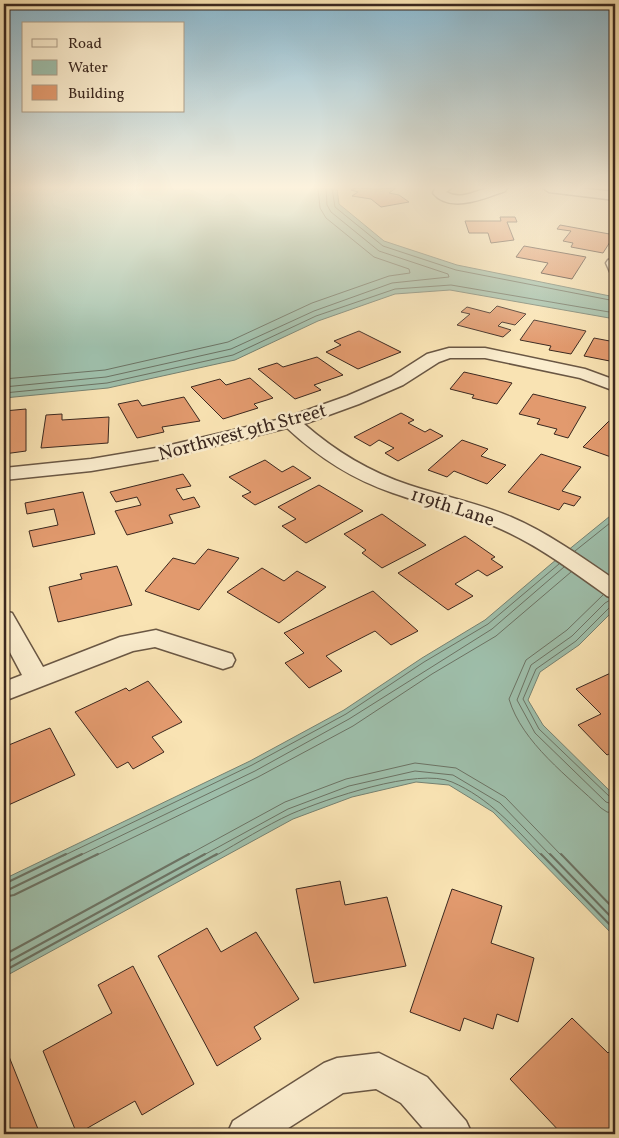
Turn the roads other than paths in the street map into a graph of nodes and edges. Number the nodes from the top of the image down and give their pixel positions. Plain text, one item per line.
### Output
1 (615, 262) edge
2 (615, 269) edge
3 (615, 386) edge
4 (291, 422) junction
5 (4, 474) edge
6 (615, 591) edge
7 (4, 619) edge
8 (222, 660) dead end
9 (37, 679) junction
10 (4, 692) edge
11 (246, 1134) edge
12 (452, 1134) edge

1 - 2 street
3 - 4 street, Northwest 9th Street
4 - 5 street, Northwest 9th Street
4 - 6 street, 119th Lane
7 - 9 street
8 - 9 street
9 - 10 street
11 - 12 street

